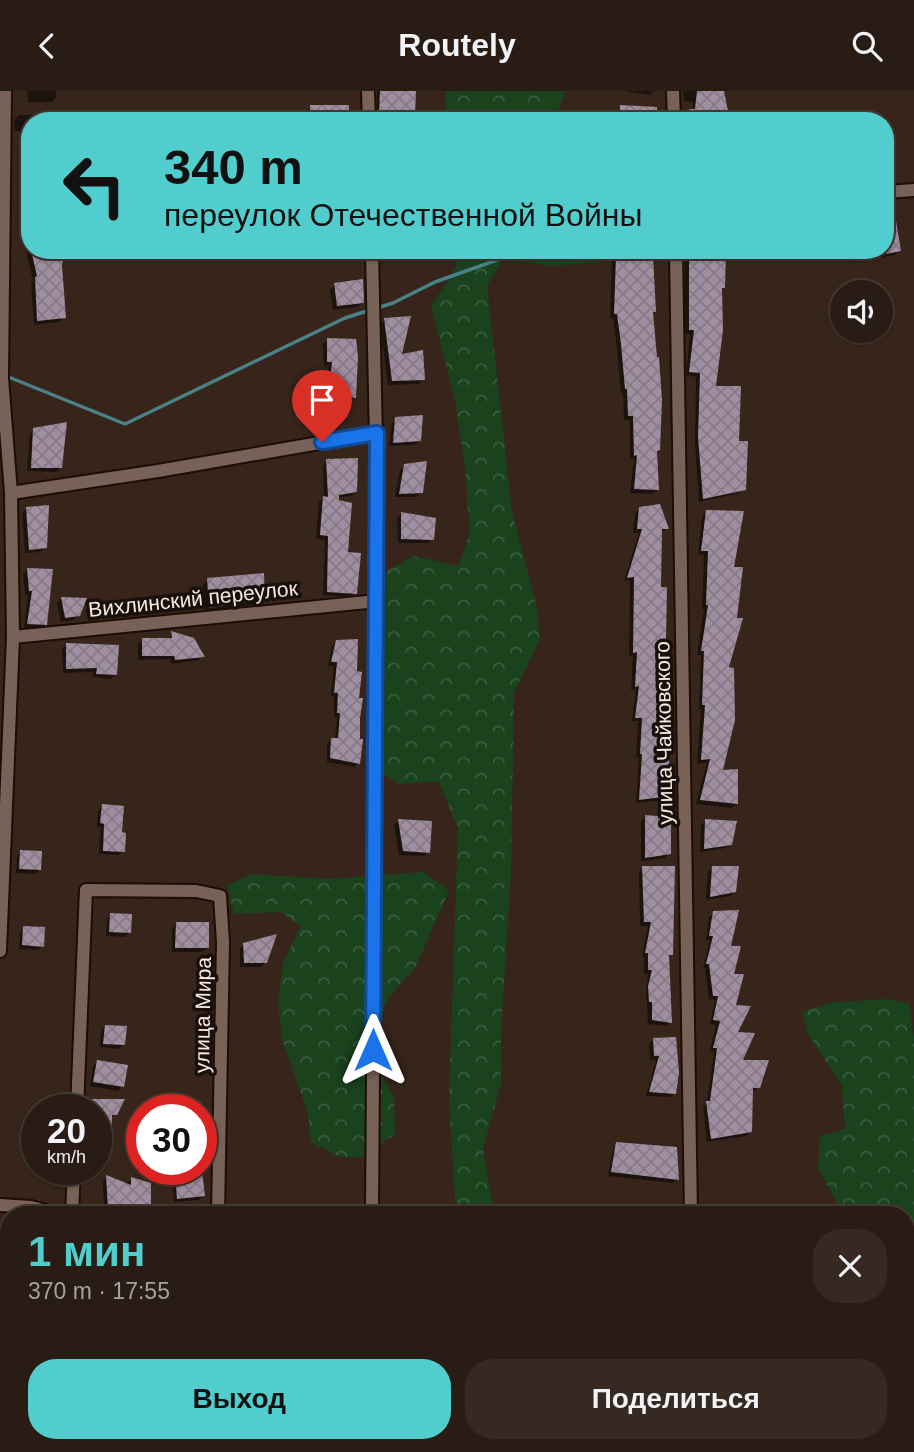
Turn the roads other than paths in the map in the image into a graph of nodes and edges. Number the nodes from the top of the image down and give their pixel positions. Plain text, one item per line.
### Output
1 (5, 91) edge
2 (368, 91) edge
3 (673, 91) edge
4 (369, 112) edge
5 (674, 112) edge
6 (914, 190) edge
7 (894, 191) edge
8 (372, 259) edge
9 (677, 259) edge
10 (1, 378) edge
11 (377, 433) junction
12 (5, 469) edge
13 (11, 493) junction
14 (377, 601) junction
15 (13, 637) junction
16 (0, 951) edge
17 (78, 1094) edge
18 (73, 1185) edge
19 (72, 1206) edge
20 (218, 1206) edge
21 (372, 1206) edge
22 (691, 1206) edge

1 - 10 street
2 - 4 street
3 - 5 street
6 - 7 street
8 - 11 street
9 - 22 street, улица Чайковского
10 - 12 street
11 - 13 street
11 - 14 street
12 - 13 street
13 - 15 street
14 - 15 street, Вихлинский переулок
14 - 21 street
15 - 16 street
17 - 20 street, улица Мира
18 - 19 street

